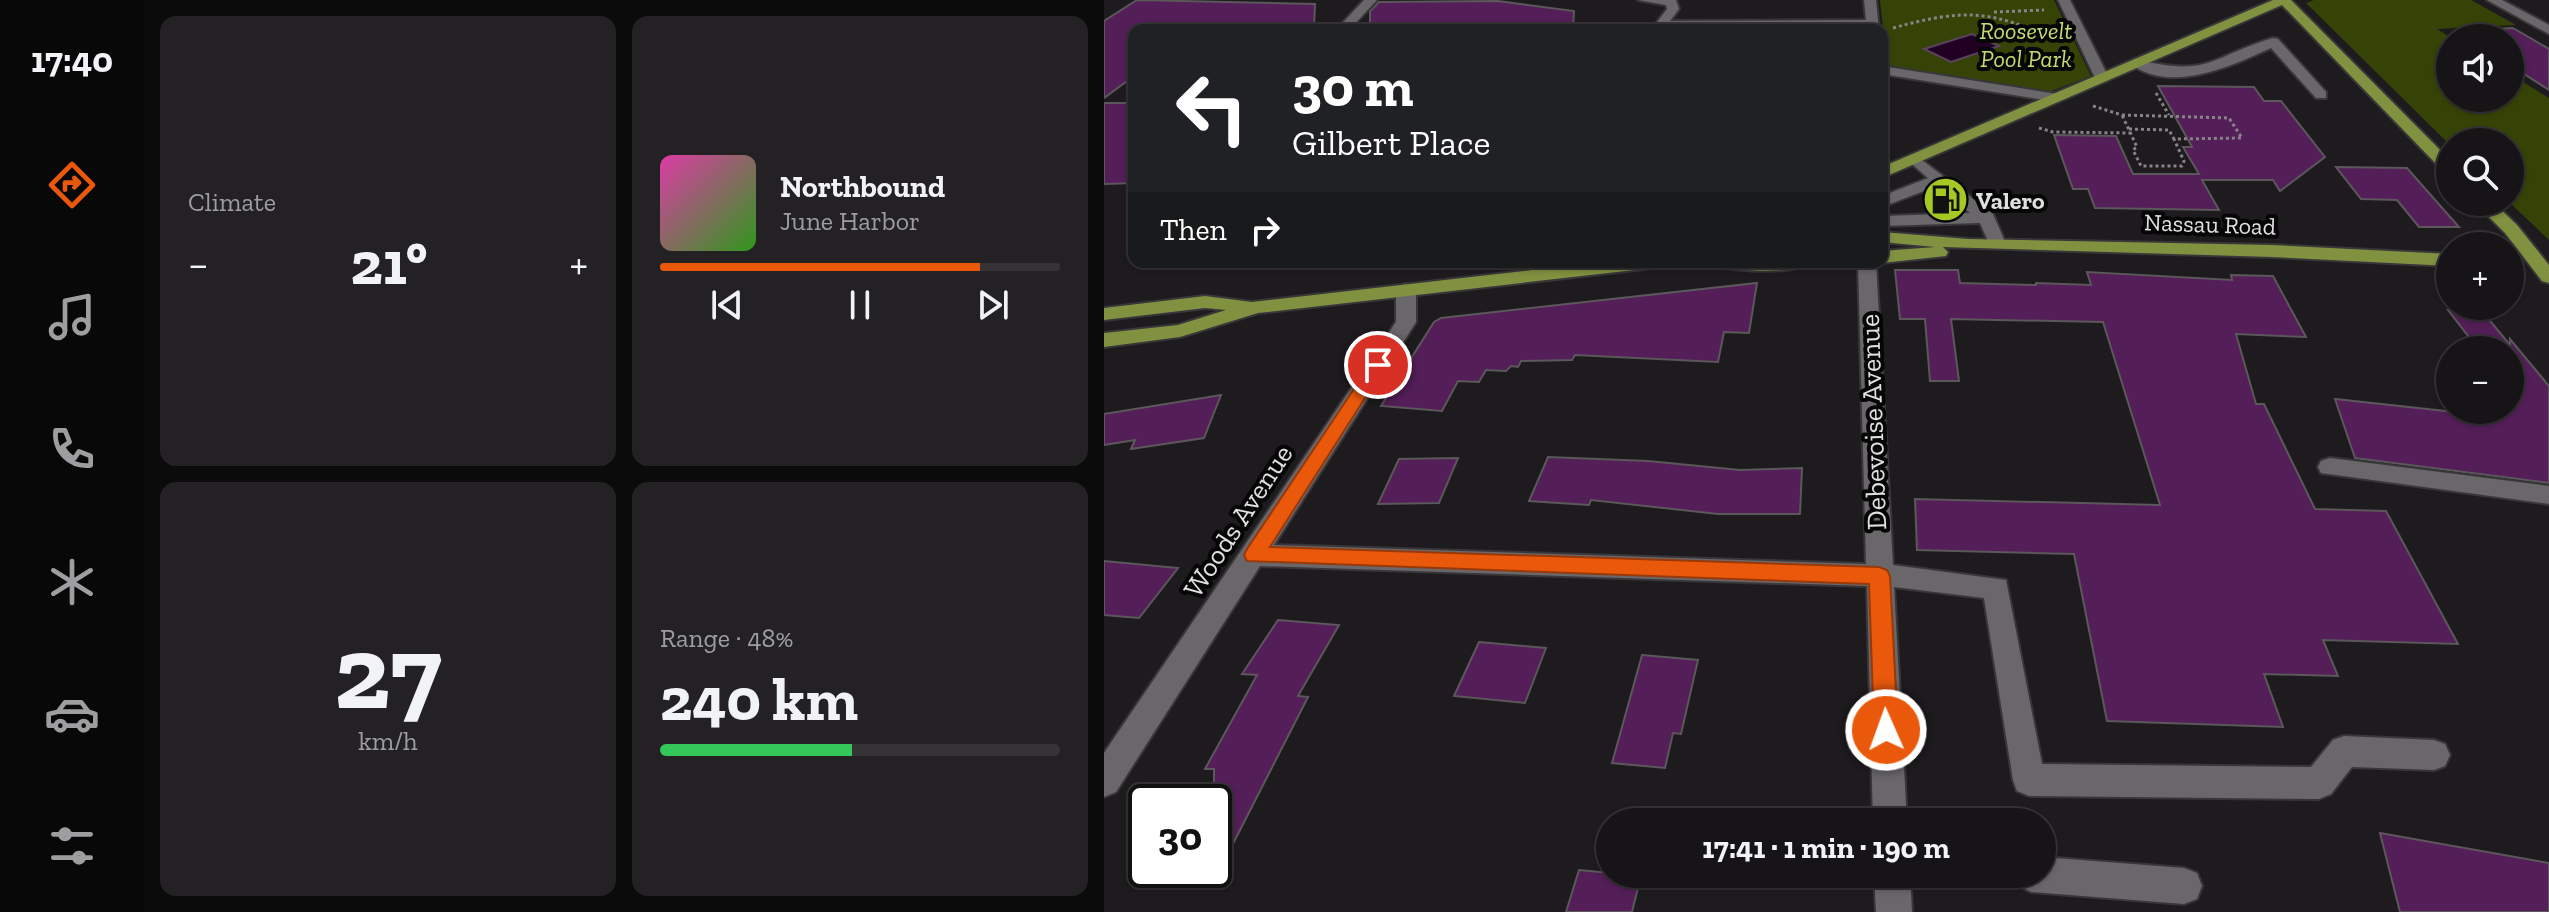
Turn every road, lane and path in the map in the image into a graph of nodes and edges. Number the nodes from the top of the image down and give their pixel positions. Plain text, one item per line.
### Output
1 (1371, 0) edge
2 (1644, 0) edge
3 (1870, 0) edge
4 (2064, 0) edge
5 (2283, 0) edge
6 (2493, 0) edge
7 (1670, 1) edge
8 (2260, 4) edge
9 (2050, 9) dead end
10 (1981, 12) junction
11 (1348, 24) edge
12 (1662, 24) edge
13 (1873, 24) edge
14 (1888, 30) dead end
15 (2549, 30) edge
16 (2067, 45) dead end
17 (2136, 63) junction
18 (1888, 71) edge
19 (2102, 78) junction
20 (2321, 95) dead end
21 (2057, 98) junction
22 (2085, 103) dead end
23 (2122, 115) junction
24 (2035, 126) dead end
25 (2129, 131) junction
26 (2174, 139) junction
27 (2436, 155) edge
28 (1914, 159) junction
29 (1888, 170) edge
30 (1940, 179) junction
31 (1888, 200) edge
32 (1967, 201) junction
33 (2496, 216) edge
34 (1987, 218) junction
35 (1888, 224) edge
36 (1888, 225) edge
37 (1888, 226) edge
38 (1968, 244) junction
39 (1997, 244) junction
40 (1888, 256) edge
41 (2436, 260) edge
42 (2524, 264) edge
43 (1599, 268) edge
44 (1867, 268) edge
45 (2546, 268) edge
46 (1406, 290) junction
47 (1256, 307) junction
48 (1104, 314) edge
49 (1104, 340) edge
50 (2330, 467) dead end
51 (2549, 495) edge
52 (1254, 555) junction
53 (1879, 576) junction
54 (2434, 755) dead end
55 (1104, 781) edge
56 (1889, 808) edge
57 (2056, 876) edge
58 (2184, 886) dead end
59 (1893, 888) edge
60 (1894, 912) edge

1 - 11 street
2 - 7 street
3 - 13 street
4 - 19 street
5 - 8 main road
5 - 27 main road
6 - 15 street
7 - 12 street
8 - 17 main road
9 - 10 path
10 - 14 path
10 - 16 path
17 - 19 main road
17 - 20 street
18 - 21 street
19 - 21 main road
21 - 28 main road
22 - 23 path
23 - 25 path
23 - 26 path
24 - 25 path
25 - 26 path
25 - 26 path
28 - 29 main road
28 - 30 street
30 - 31 street
30 - 32 street
32 - 34 street
32 - 35 street
33 - 45 main road
34 - 36 street
34 - 39 street
37 - 38 main road, Nassau Road
38 - 39 main road, Nassau Road
38 - 40 main road, Nassau Road
39 - 41 main road, Nassau Road
42 - 45 main road
43 - 46 main road
44 - 53 street, Debevoise Avenue
46 - 47 main road
46 - 52 street, Woods Avenue
47 - 48 main road
47 - 49 main road
50 - 51 street
52 - 53 street
52 - 55 street, Woods Avenue
53 - 54 street
53 - 56 street, Debevoise Avenue
57 - 58 street
59 - 60 street

